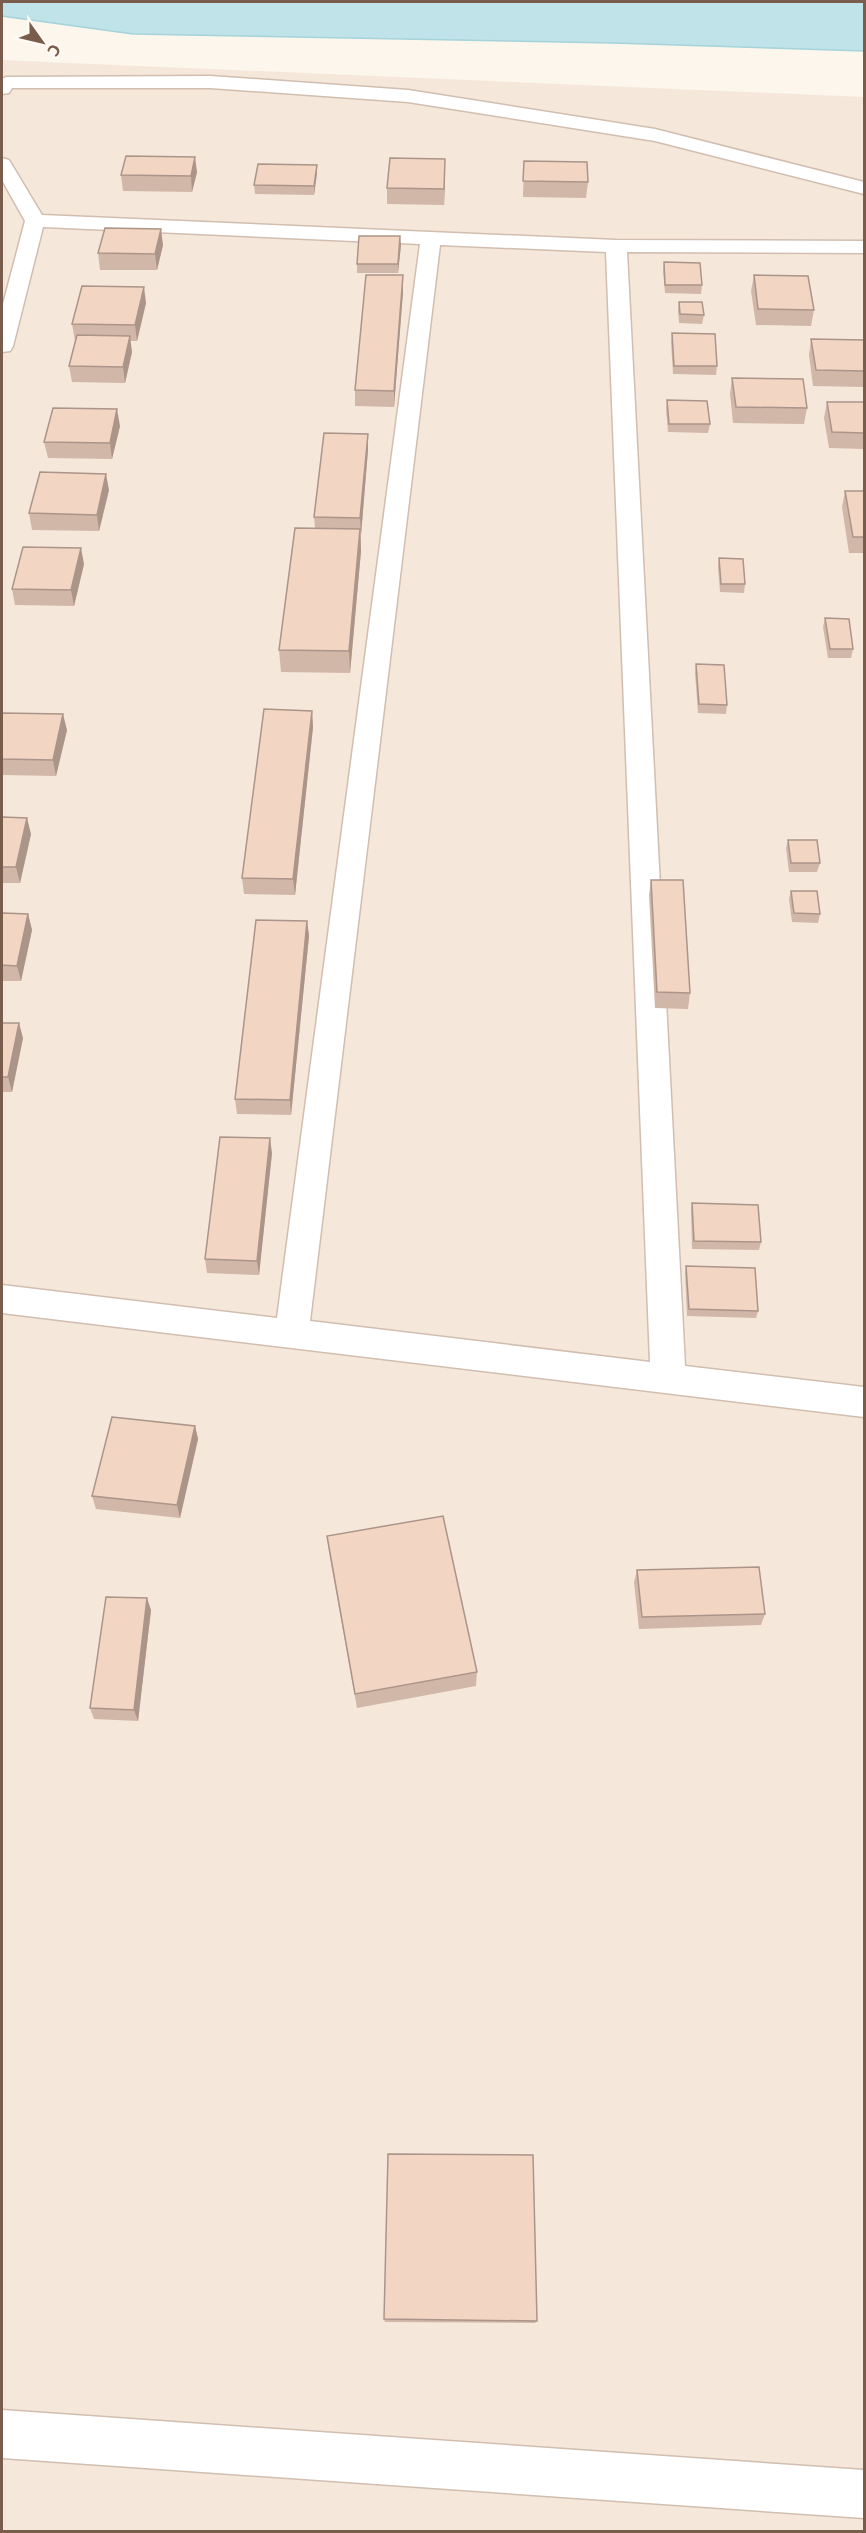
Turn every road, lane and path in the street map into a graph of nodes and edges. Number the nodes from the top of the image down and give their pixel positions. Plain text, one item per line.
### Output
1 (2, 88) edge
2 (2, 164) edge
3 (864, 188) edge
4 (34, 221) junction
5 (431, 238) junction
6 (616, 246) junction
7 (864, 247) edge
8 (2, 346) edge
9 (2, 1299) edge
10 (292, 1332) junction
11 (668, 1377) junction
12 (864, 1402) edge
13 (2, 2434) edge
14 (864, 2494) edge

1 - 3 street
2 - 4 street
4 - 5 street
4 - 8 street
5 - 6 street
5 - 10 street
6 - 7 street
6 - 11 street
9 - 10 street
10 - 11 street
11 - 12 street
13 - 14 street

